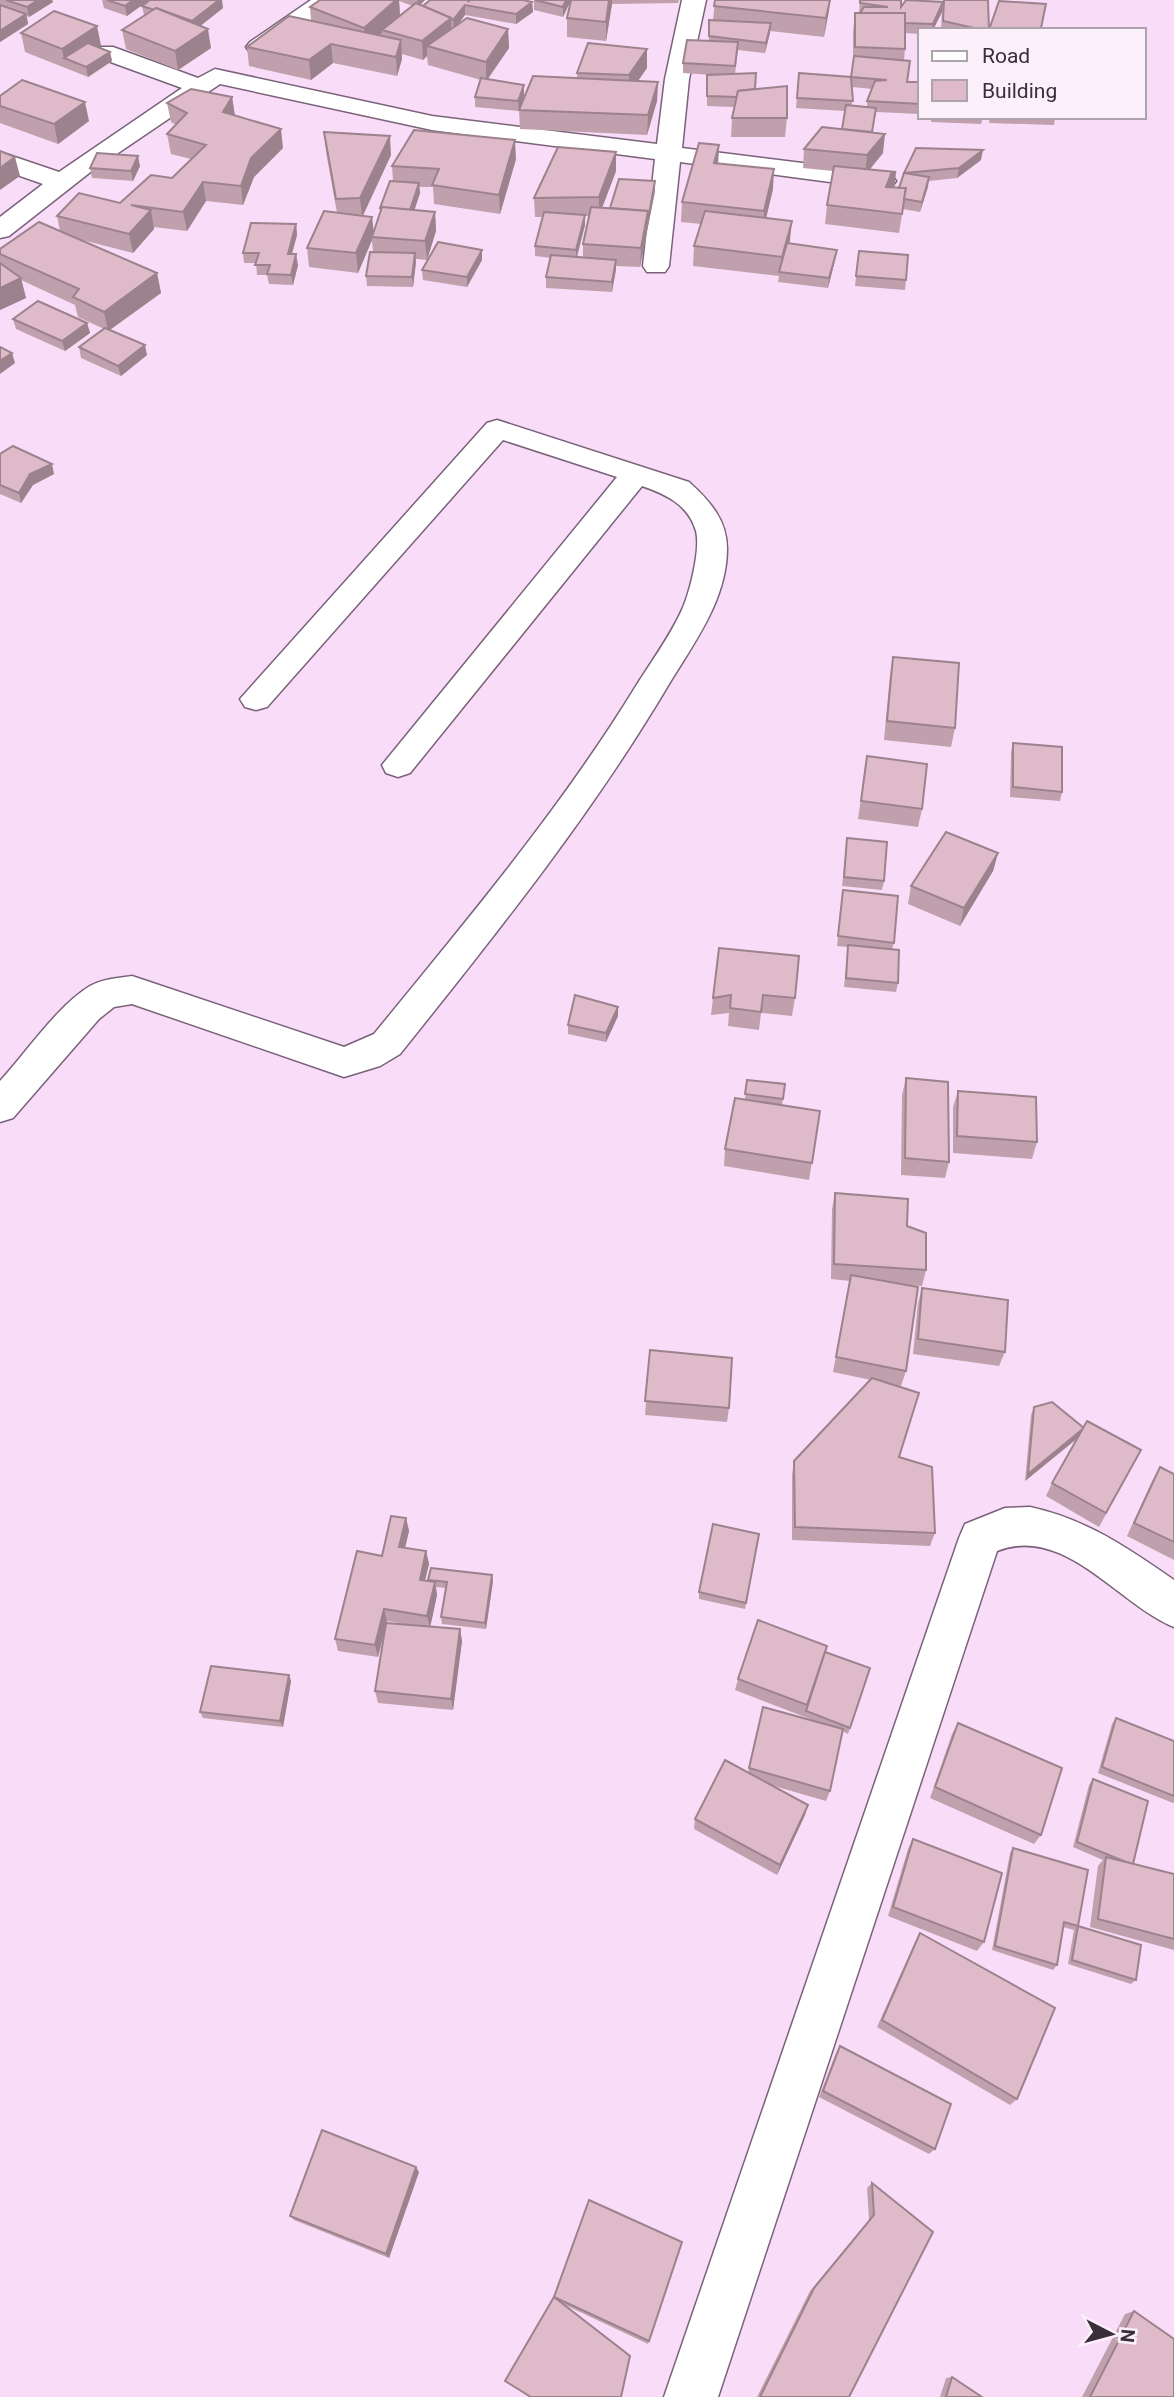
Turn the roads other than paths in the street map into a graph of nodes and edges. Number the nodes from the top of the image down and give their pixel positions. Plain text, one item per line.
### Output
1 (327, 0) edge
2 (694, 0) edge
3 (105, 52) edge
4 (677, 79) junction
5 (704, 79) edge
6 (208, 82) junction
7 (667, 153) junction
8 (0, 160) edge
9 (62, 182) junction
10 (890, 182) edge
11 (6, 226) edge
12 (38, 232) edge
13 (656, 266) dead end
14 (636, 472) junction
15 (256, 699) dead end
16 (398, 765) dead end
17 (0, 1107) edge
18 (1174, 1606) edge
19 (691, 2397) edge

1 - 6 street
2 - 4 street
3 - 6 street
4 - 5 street
4 - 7 street
6 - 7 street
6 - 9 street
7 - 10 street
7 - 13 street
8 - 9 street
9 - 11 street
11 - 12 street
14 - 15 street
14 - 16 street
14 - 17 street
18 - 19 street

